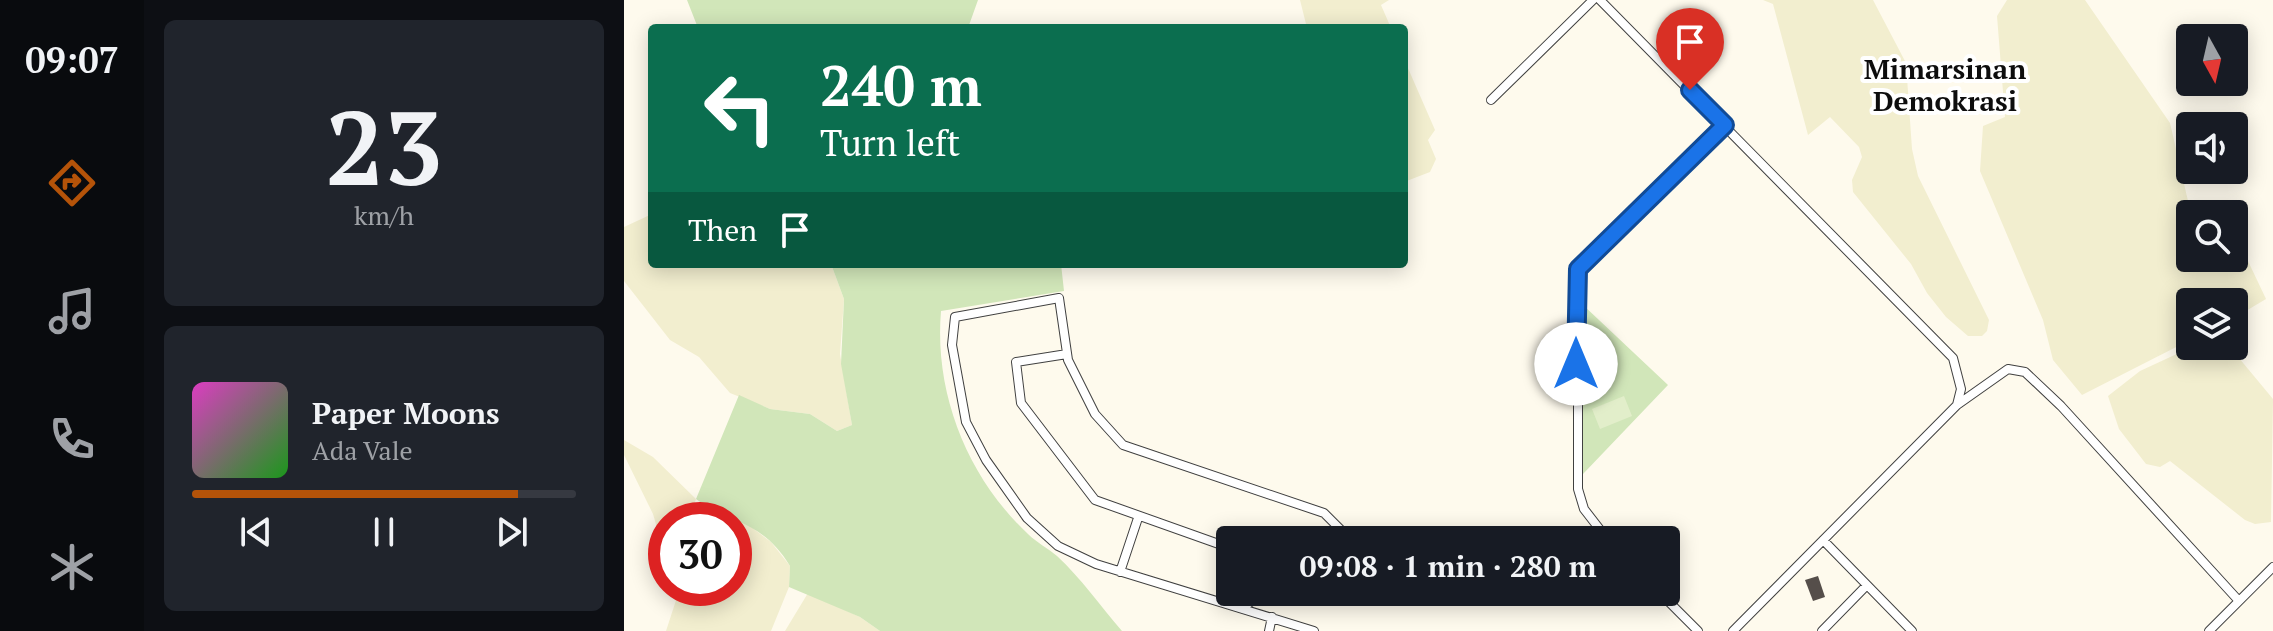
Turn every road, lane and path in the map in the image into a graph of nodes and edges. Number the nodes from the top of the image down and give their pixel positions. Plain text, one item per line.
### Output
1 (1593, 0) edge
2 (1600, 0) edge
3 (1491, 100) dead end
4 (1725, 125) junction
5 (1067, 354) junction
6 (1957, 405) junction
7 (1138, 518) junction
8 (1337, 526) edge
9 (1597, 526) edge
10 (1823, 540) junction
11 (1216, 543) edge
12 (1120, 572) junction
13 (2271, 572) edge
14 (1867, 585) junction
15 (2239, 601) junction
16 (1245, 606) edge
17 (1673, 606) edge
18 (1242, 608) junction
19 (1272, 617) junction
20 (1269, 631) edge
21 (1314, 631) edge
22 (1698, 631) edge
23 (1733, 631) edge
24 (1822, 631) edge
25 (1912, 631) edge
26 (2209, 631) edge

1 - 3 street
2 - 4 street
4 - 6 street
4 - 9 street
5 - 7 street
5 - 8 street
5 - 12 street
6 - 10 street
6 - 15 street
7 - 11 street
7 - 12 street
10 - 14 street
10 - 23 street
12 - 18 street
13 - 15 street
14 - 24 street
14 - 25 street
15 - 26 street
16 - 18 street
17 - 22 street
18 - 19 street
19 - 20 street
19 - 21 street

